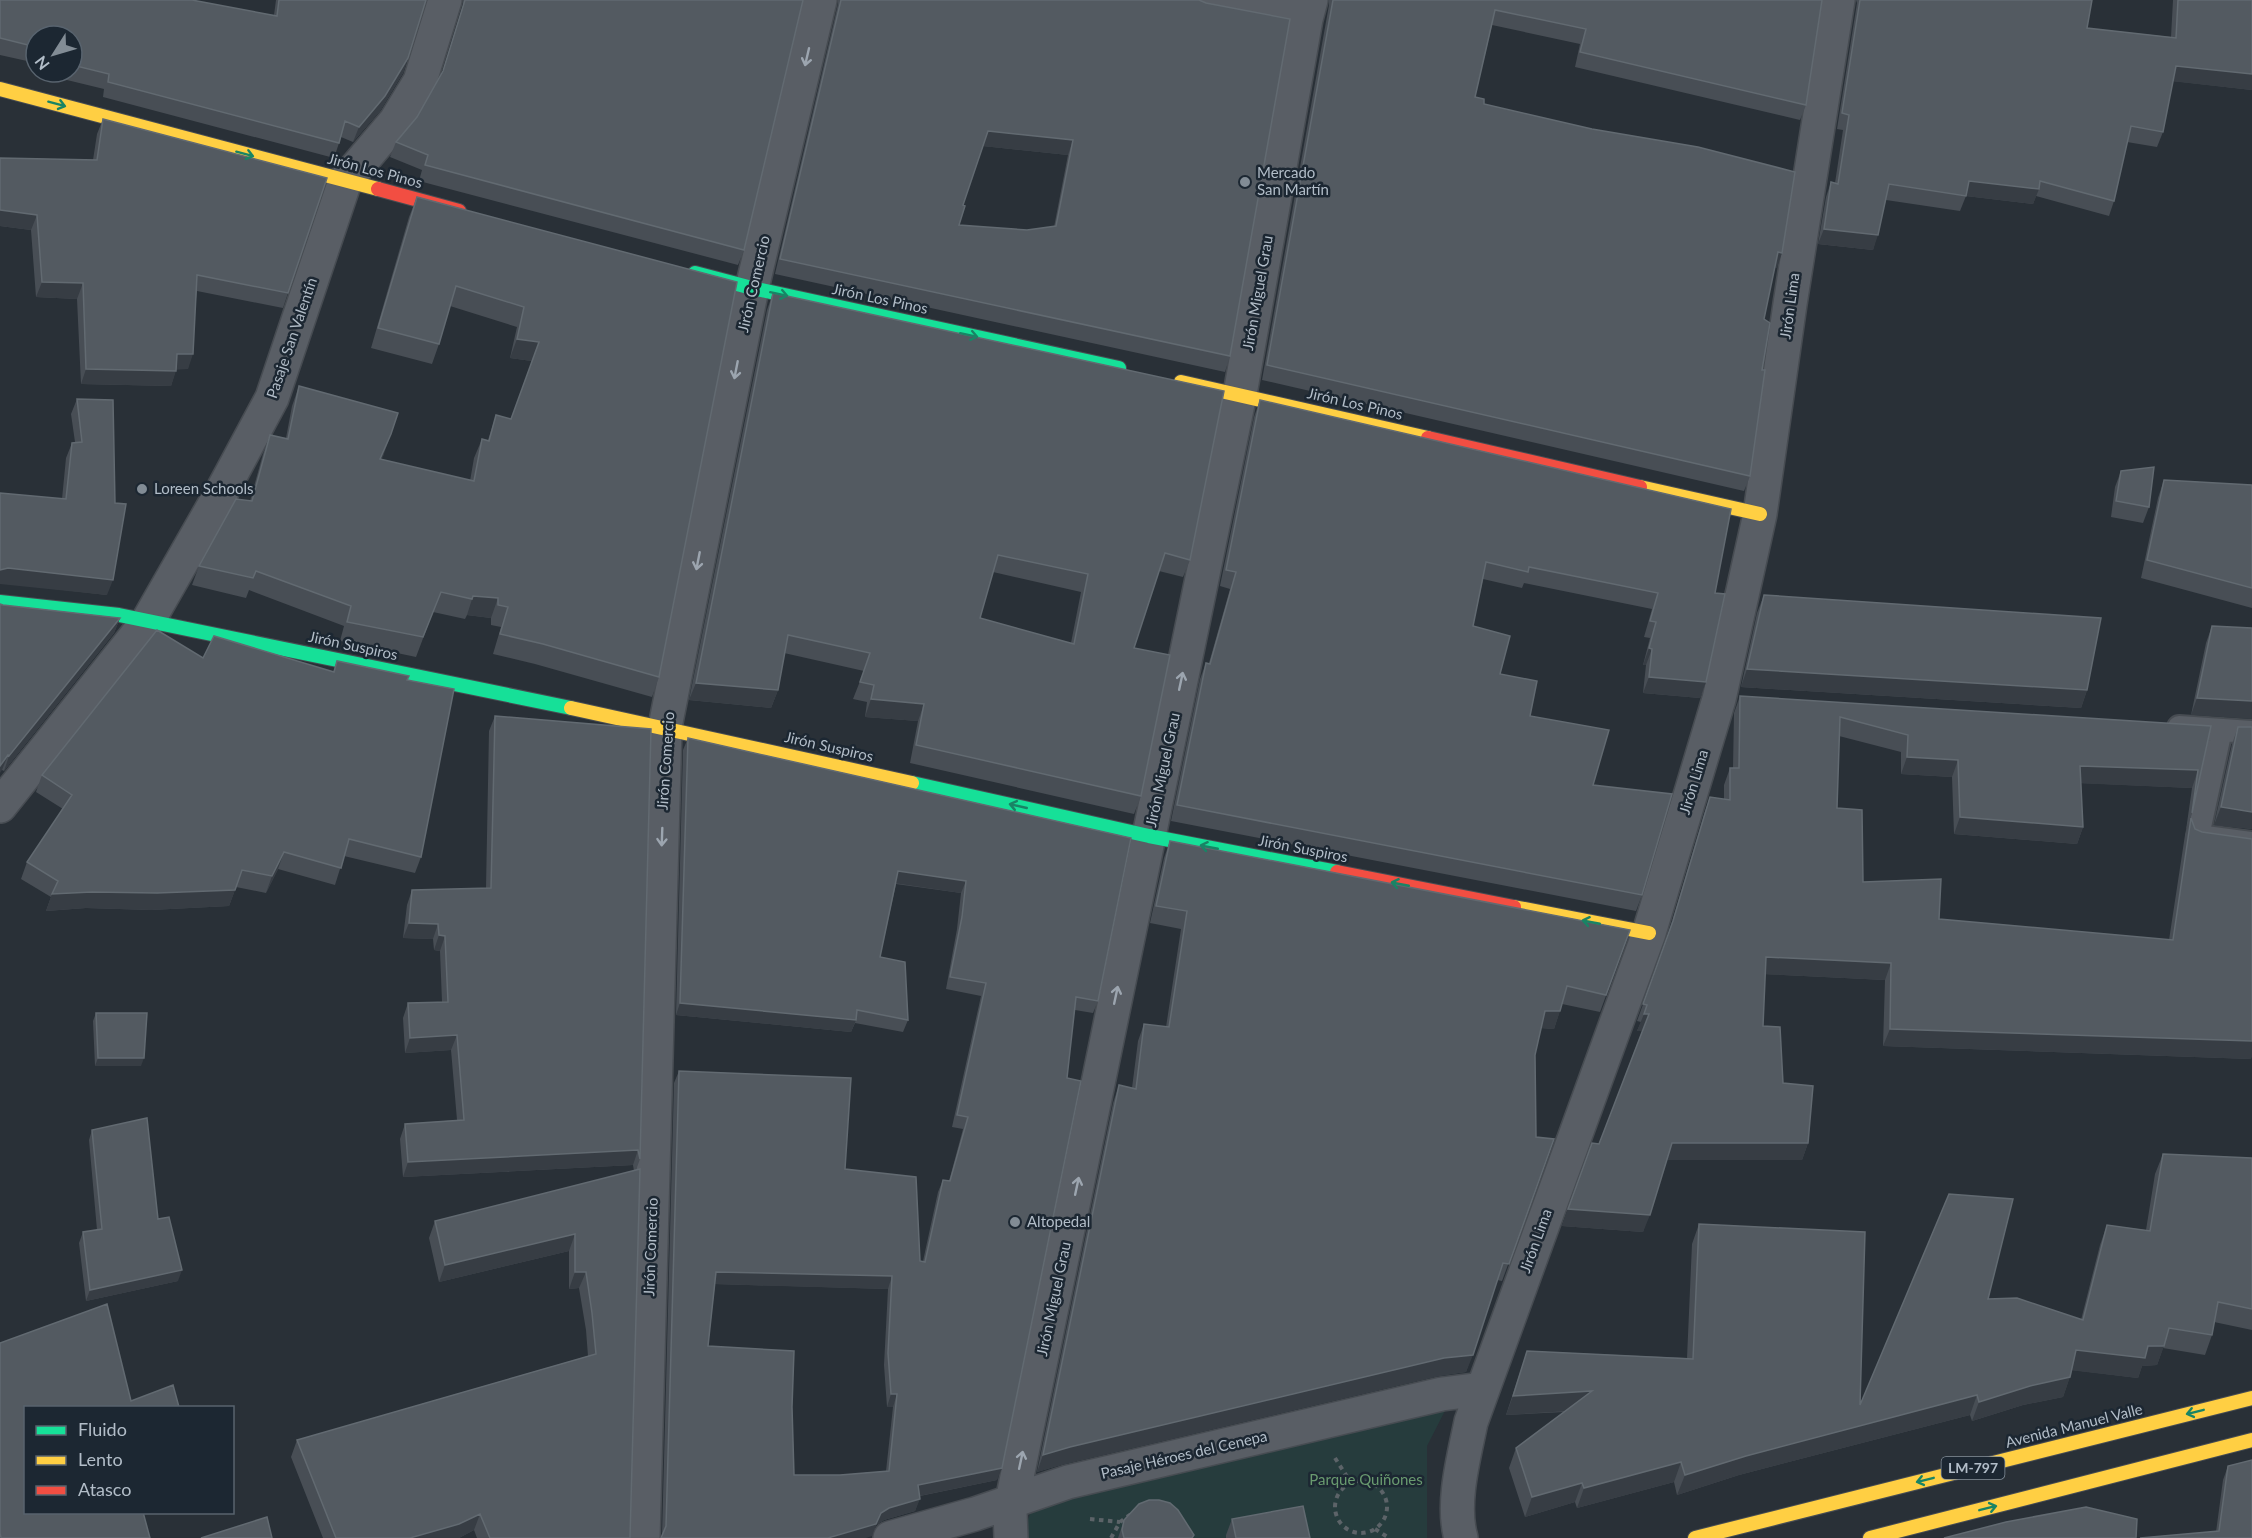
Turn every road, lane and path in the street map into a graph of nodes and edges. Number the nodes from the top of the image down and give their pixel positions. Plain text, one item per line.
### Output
1 (445, 0) edge
2 (820, 0) edge
3 (1204, 0) edge
4 (1838, 0) edge
5 (1308, 9) edge
6 (0, 88) edge
7 (345, 181) junction
8 (469, 213) edge
9 (684, 270) edge
10 (752, 288) junction
11 (1135, 372) edge
12 (1170, 379) edge
13 (1240, 394) junction
14 (1760, 514) junction
15 (0, 602) edge
16 (148, 621) junction
17 (2161, 726) edge
18 (665, 727) junction
19 (2221, 730) junction
20 (2252, 732) edge
21 (0, 806) edge
22 (1149, 836) junction
23 (2252, 843) edge
24 (1649, 933) junction
25 (1482, 1389) junction
26 (2252, 1398) edge
27 (2252, 1440) edge
28 (1012, 1501) junction
29 (1136, 1513) edge
30 (1375, 1529) junction
31 (643, 1538) edge
32 (890, 1538) edge
33 (1011, 1538) edge
34 (1111, 1538) edge
35 (1389, 1538) edge
36 (1461, 1538) edge
37 (1695, 1538) edge
38 (1870, 1538) edge

1 - 7 street, Pasaje San Valentín
2 -> 10 street, Jirón Comercio
3 - 5 street
4 - 14 street, Jirón Lima
5 - 13 street, Jirón Miguel Grau
6 -> 7 street, Jirón Los Pinos
7 - 8 street, Jirón Los Pinos
7 - 16 street, Pasaje San Valentín
9 - 10 street, Jirón Los Pinos
10 -> 11 street, Jirón Los Pinos
10 -> 18 street, Jirón Comercio
12 - 13 street, Jirón Los Pinos
13 - 14 street, Jirón Los Pinos
22 -> 13 street, Jirón Miguel Grau
14 - 24 street, Jirón Lima
15 - 16 street, Jirón Suspiros
16 - 18 street, Jirón Suspiros
16 - 21 street, Pasaje San Valentín
17 - 19 lane
22 -> 18 street, Jirón Suspiros
18 -> 31 street, Jirón Comercio
19 - 20 lane
19 - 23 lane
24 -> 22 street, Jirón Suspiros
28 -> 22 street, Jirón Miguel Grau
24 - 25 street, Jirón Lima
25 - 28 street, Pasaje Héroes del Cenepa
25 - 36 street, Jirón Lima
26 -> 37 street, Avenida Manuel Valle / LM-797
38 -> 27 street
28 - 32 street, Pasaje Héroes del Cenepa
28 - 33 street, Jirón Miguel Grau
29 - 34 path
30 - 30 path
30 - 35 path

